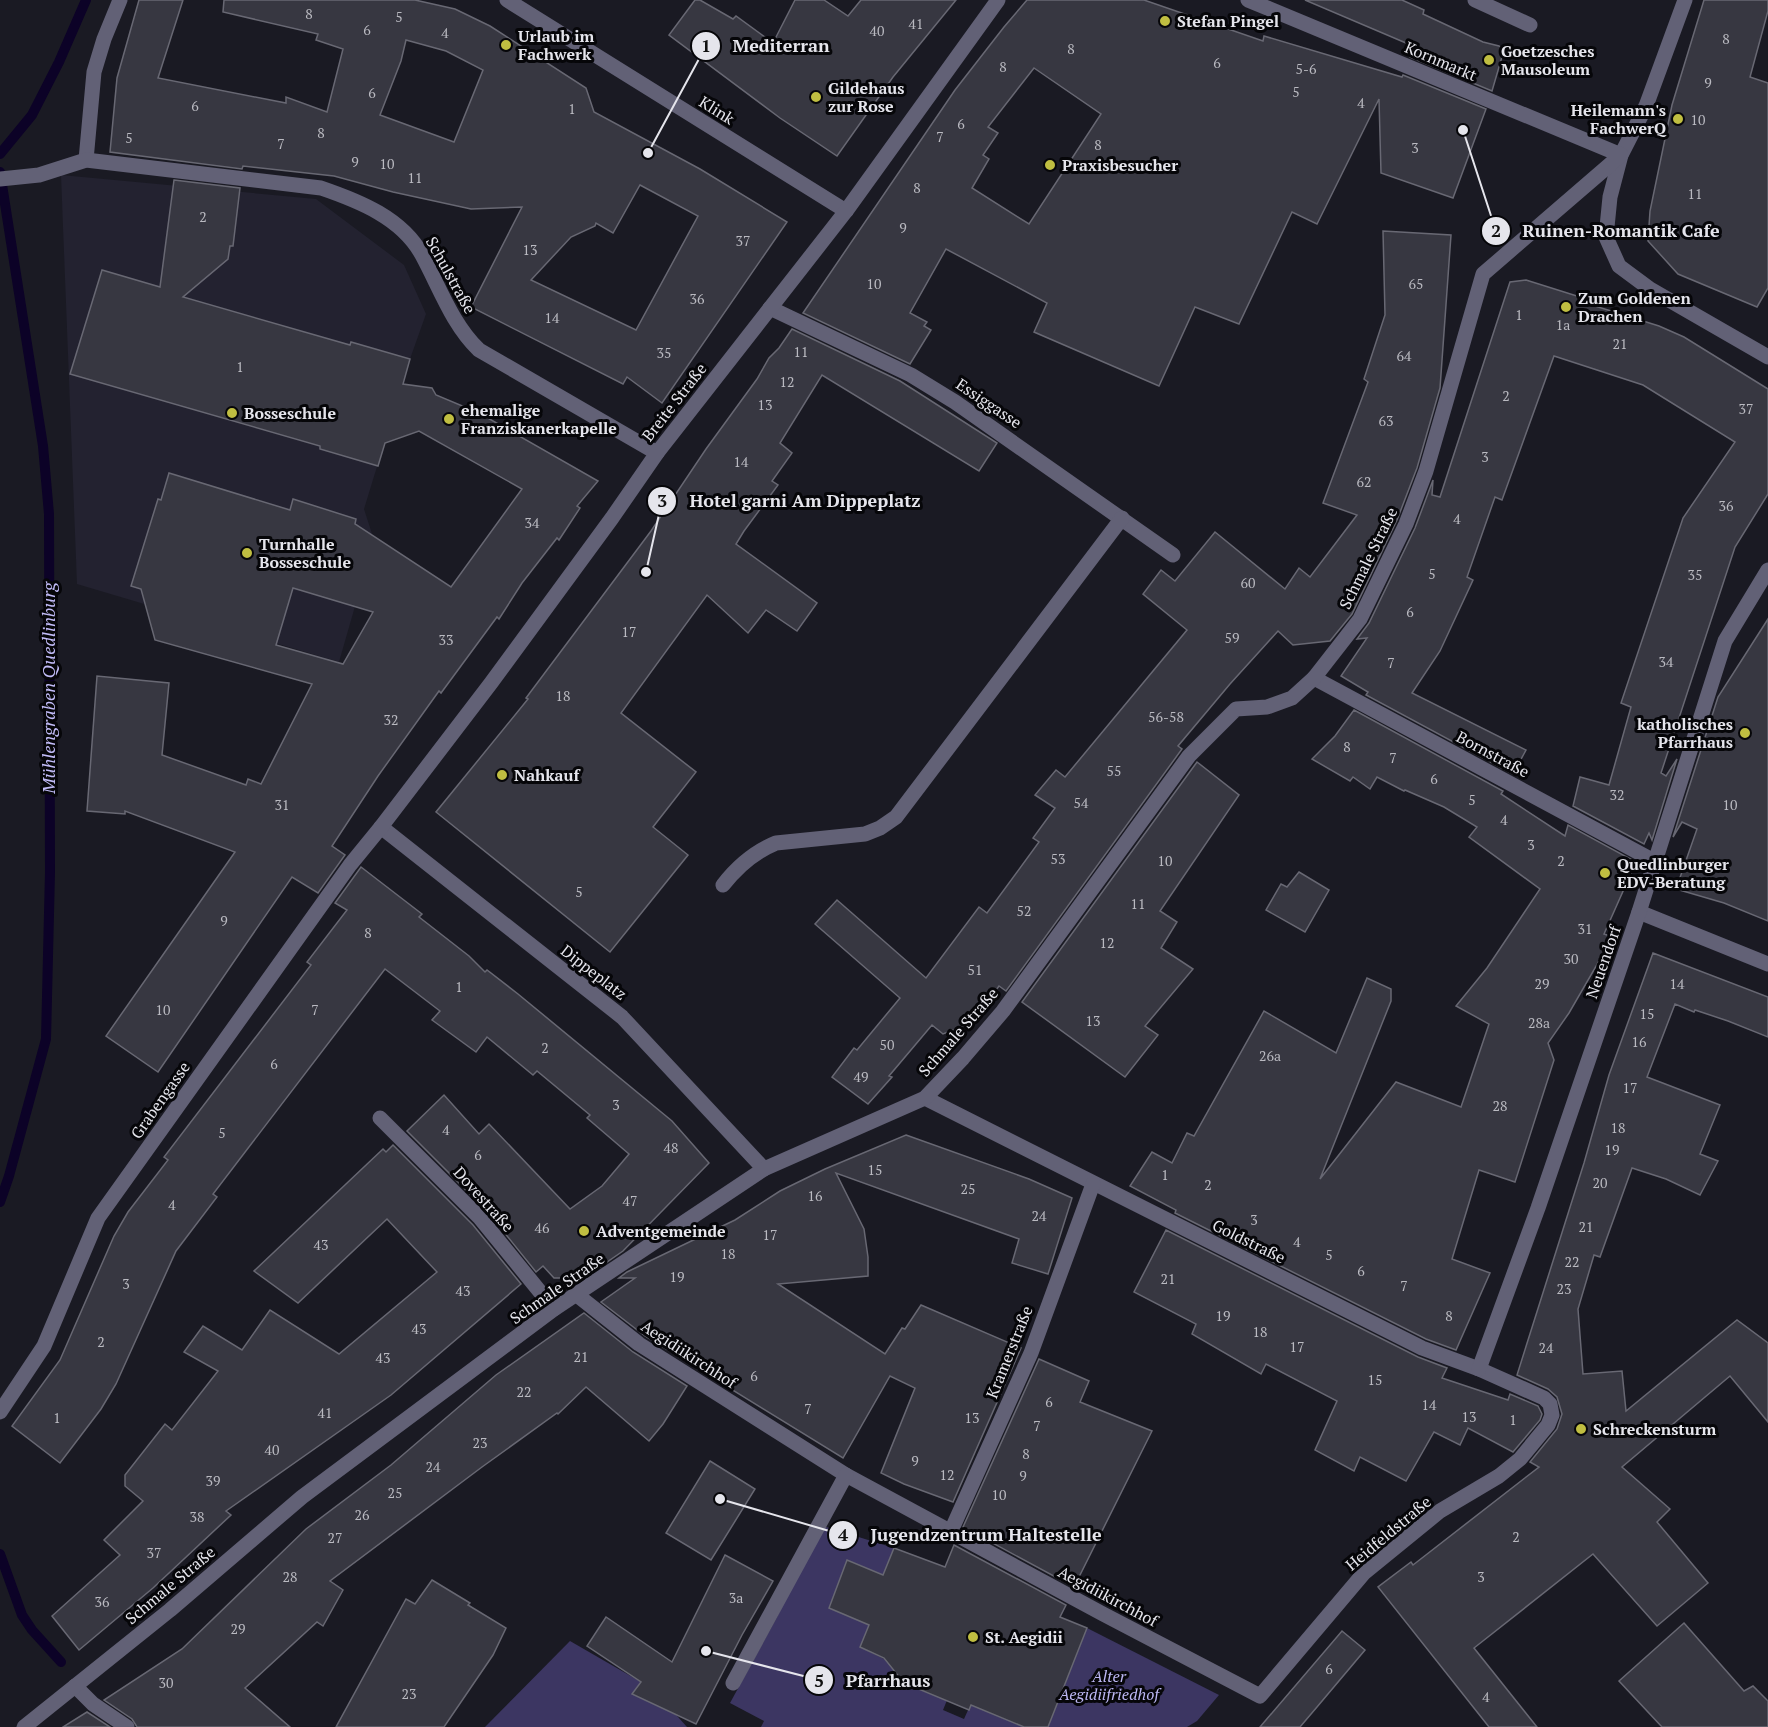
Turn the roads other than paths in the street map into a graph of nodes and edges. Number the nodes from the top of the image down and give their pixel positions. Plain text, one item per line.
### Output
1 (120, 0) edge
2 (507, 0) edge
3 (998, 0) edge
4 (1248, 0) edge
5 (1475, 0) edge
6 (1685, 0) edge
7 (1530, 25) dead end
8 (1621, 155) junction
9 (86, 160) junction
10 (0, 179) edge
11 (846, 211) junction
12 (770, 308) junction
13 (1768, 357) edge
14 (657, 453) junction
15 (1122, 518) junction
16 (1173, 555) dead end
17 (1768, 570) edge
18 (1314, 678) junction
19 (381, 827) junction
20 (1656, 862) junction
21 (723, 885) dead end
22 (1639, 912) junction
23 (1768, 964) edge
24 (925, 1098) junction
25 (380, 1118) dead end
26 (764, 1169) junction
27 (1093, 1184) junction
28 (578, 1295) junction
29 (554, 1309) junction
30 (1479, 1370) junction
31 (0, 1412) edge
32 (1552, 1415) joint
33 (846, 1475) junction
34 (951, 1531) junction
35 (733, 1683) dead end
36 (75, 1686) junction
37 (1260, 1696) joint
38 (24, 1727) edge
39 (127, 1727) edge

1 - 9 street
2 - 11 street, Klink
3 - 11 street, Breite Straße
4 - 8 street, Kornmarkt
5 - 7 street
6 - 8 street
8 - 13 street
8 - 18 street, Schmale Straße
9 - 10 street, Schulstraße
9 - 14 street, Schulstraße
11 - 12 street, Breite Straße
12 - 14 street, Breite Straße
12 - 15 street, Essiggasse
14 - 19 street, Breite Straße
15 - 16 street, Essiggasse
15 - 21 street
17 - 20 street, Neuendorf
18 - 20 street, Bornstraße
18 - 24 street, Schmale Straße
19 - 26 street, Dippeplatz
19 - 31 street, Grabengasse
20 - 22 street, Neuendorf
22 - 23 street
22 - 30 street, Neuendorf
24 - 26 street, Schmale Straße
24 - 27 street, Goldstraße
25 - 29 street, Dovestraße
26 - 28 street, Schmale Straße
27 - 30 street, Goldstraße
27 - 34 street, Kramerstraße
28 - 29 street, Schmale Straße
28 - 33 street, Aegidiikirchhof
29 - 36 street, Schmale Straße
30 - 32 street, Goldstraße
32 - 37 street, Heidfeldstraße
33 - 34 street, Aegidiikirchhof
33 - 35 street
34 - 37 street, Aegidiikirchhof
36 - 38 street, Schmale Straße
36 - 39 street

